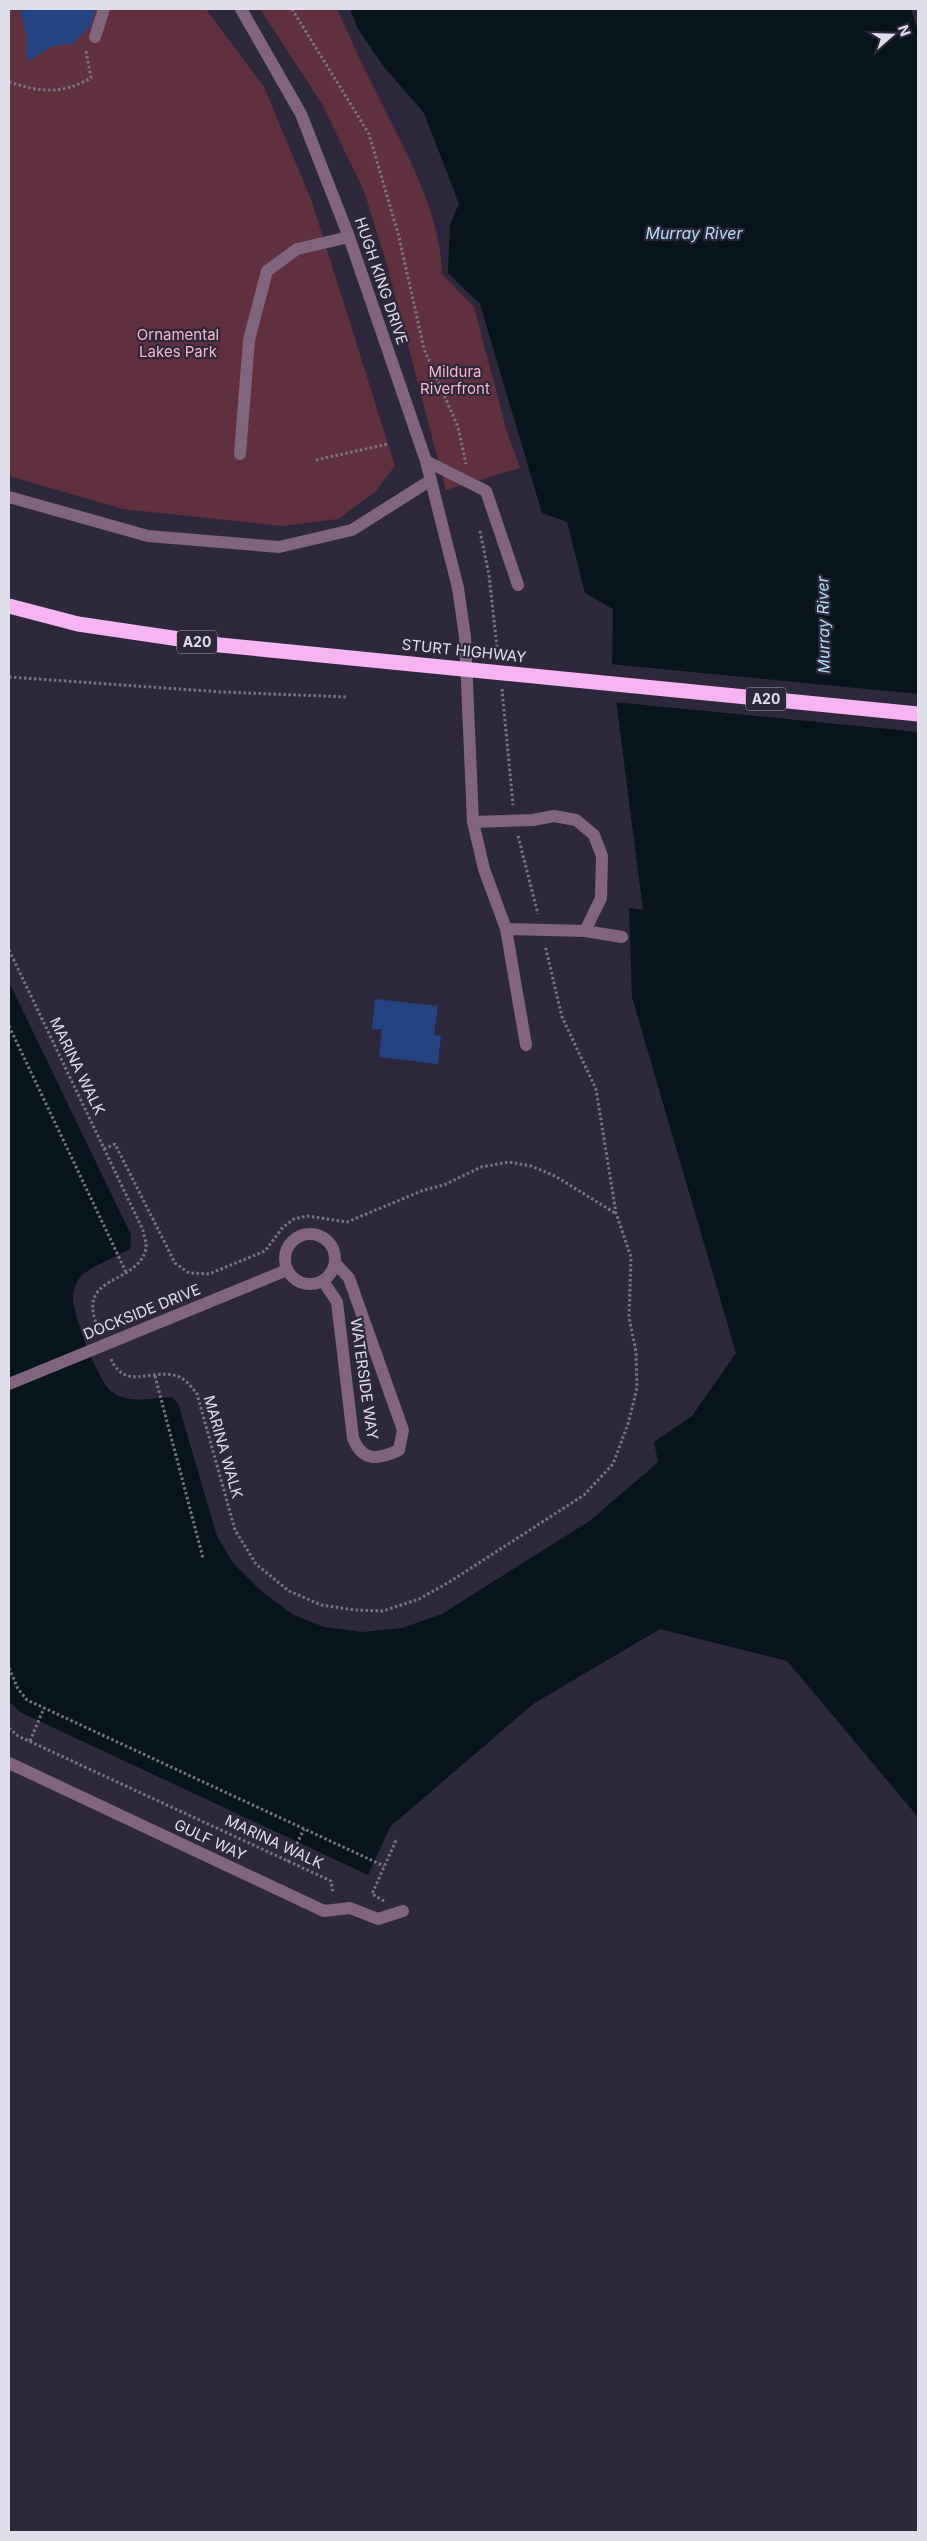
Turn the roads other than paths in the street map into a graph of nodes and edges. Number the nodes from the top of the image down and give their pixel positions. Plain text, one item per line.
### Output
1 (104, 9) edge
2 (241, 9) edge
3 (89, 40) road end
4 (349, 237) junction
5 (240, 454) dead end
6 (426, 461) junction
7 (431, 480) junction
8 (9, 497) edge
9 (518, 585) dead end
10 (9, 606) edge
11 (918, 714) edge
12 (473, 822) junction
13 (506, 929) junction
14 (585, 931) junction
15 (622, 937) dead end
16 (526, 1045) dead end
17 (336, 1263) junction
18 (287, 1270) junction
19 (323, 1281) junction
20 (9, 1384) edge
21 (9, 1764) edge
22 (403, 1911) dead end

1 - 3 street
2 - 4 street, HUGH KING DRIVE
4 - 5 street
4 - 6 street, HUGH KING DRIVE
6 - 7 street, HUGH KING DRIVE
6 - 9 street
7 - 8 street
7 - 12 street, HUGH KING DRIVE
10 - 11 highway, STURT HIGHWAY / A20
12 - 13 street, HUGH KING DRIVE
12 - 14 street
13 - 14 street
13 - 16 street, HUGH KING DRIVE
14 - 15 street
17 - 18 street
17 - 19 street
17 - 19 street, WATERSIDE WAY
18 - 19 street
18 - 20 street, DOCKSIDE DRIVE
21 - 22 street, GULF WAY

